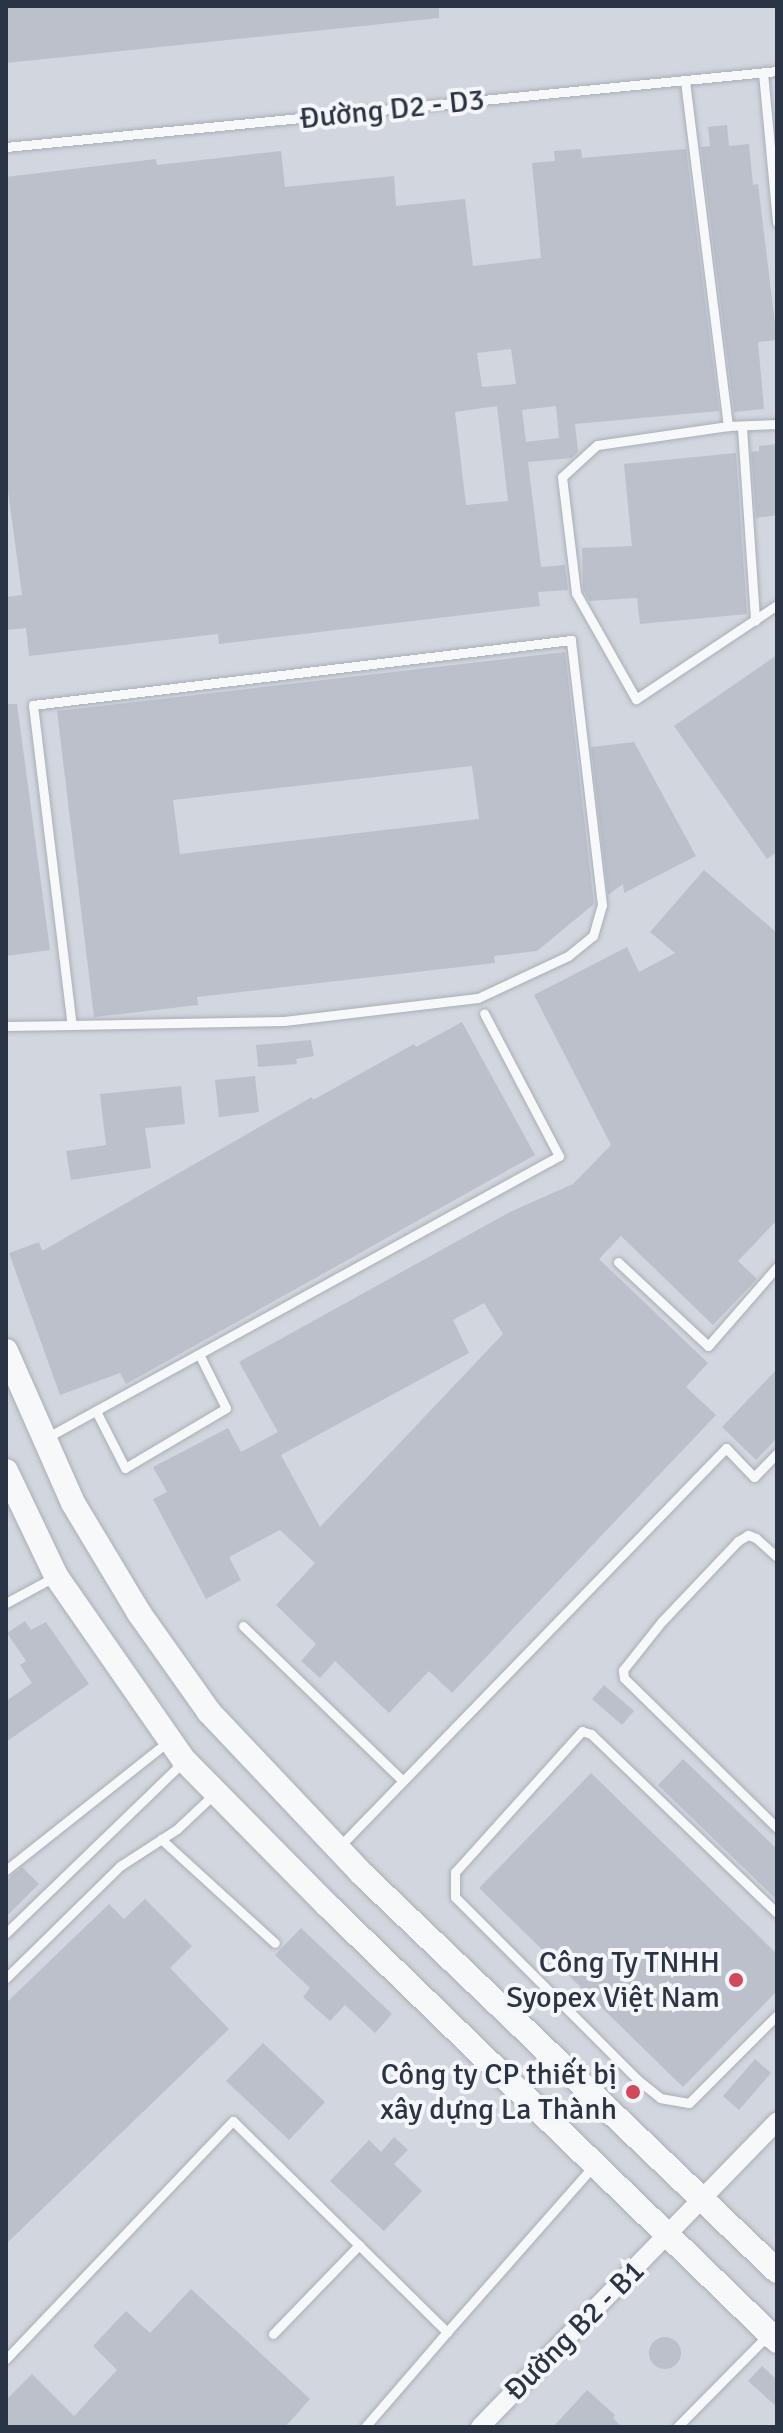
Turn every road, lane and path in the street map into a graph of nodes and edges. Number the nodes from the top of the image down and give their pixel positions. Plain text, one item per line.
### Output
1 (777, 71) edge
2 (763, 73) junction
3 (685, 81) junction
4 (6, 147) edge
5 (774, 154) edge
6 (777, 222) edge
7 (777, 424) edge
8 (728, 426) junction
9 (742, 428) junction
10 (777, 605) edge
11 (755, 621) junction
12 (484, 1013) dead end
13 (72, 1025) junction
14 (6, 1026) edge
15 (618, 1262) dead end
16 (777, 1267) edge
17 (6, 1351) edge
18 (199, 1354) junction
19 (96, 1411) junction
20 (46, 1438) junction
21 (777, 1453) edge
22 (6, 1471) edge
23 (777, 1557) edge
24 (56, 1576) junction
25 (6, 1603) edge
26 (243, 1626) dead end
27 (177, 1751) junction
28 (401, 1779) junction
29 (216, 1792) junction
30 (777, 1828) edge
31 (161, 1839) junction
32 (339, 1847) junction
33 (6, 1870) edge
34 (777, 1913) edge
35 (6, 1933) edge
36 (275, 1943) dead end
37 (6, 1978) edge
38 (777, 2015) edge
39 (777, 2122) edge
40 (595, 2164) junction
41 (702, 2200) junction
42 (670, 2235) junction
43 (359, 2245) junction
44 (777, 2271) edge
45 (447, 2332) junction
46 (273, 2334) dead end
47 (773, 2337) edge
48 (6, 2359) edge
49 (365, 2427) edge
50 (480, 2427) edge
51 (677, 2427) edge

1 - 2 lane, Đường D2 - D3
2 - 3 lane, Đường D2 - D3
2 - 5 lane
3 - 4 lane, Đường D2 - D3
3 - 8 lane
5 - 6 lane
7 - 9 lane
8 - 9 lane
8 - 11 lane
9 - 11 lane
10 - 11 lane
12 - 18 lane
13 - 13 lane
13 - 14 lane
15 - 16 lane
17 - 20 street
18 - 19 lane
18 - 19 lane
19 - 20 lane
20 - 32 street
21 - 28 lane
22 - 24 street
23 - 30 lane
24 - 25 lane
24 - 27 street
26 - 28 lane
27 - 29 street
27 - 33 lane
27 - 35 lane
28 - 32 lane
29 - 31 lane
29 - 40 street
31 - 36 lane
31 - 37 lane
32 - 41 street
34 - 38 lane
39 - 41 street, Đường B2 - B1
40 - 42 street
40 - 45 lane
41 - 42 street, Đường B2 - B1
41 - 44 street
42 - 47 street
42 - 50 street, Đường B2 - B1
43 - 45 lane
43 - 46 lane
43 - 48 lane
45 - 49 lane
47 - 51 lane

